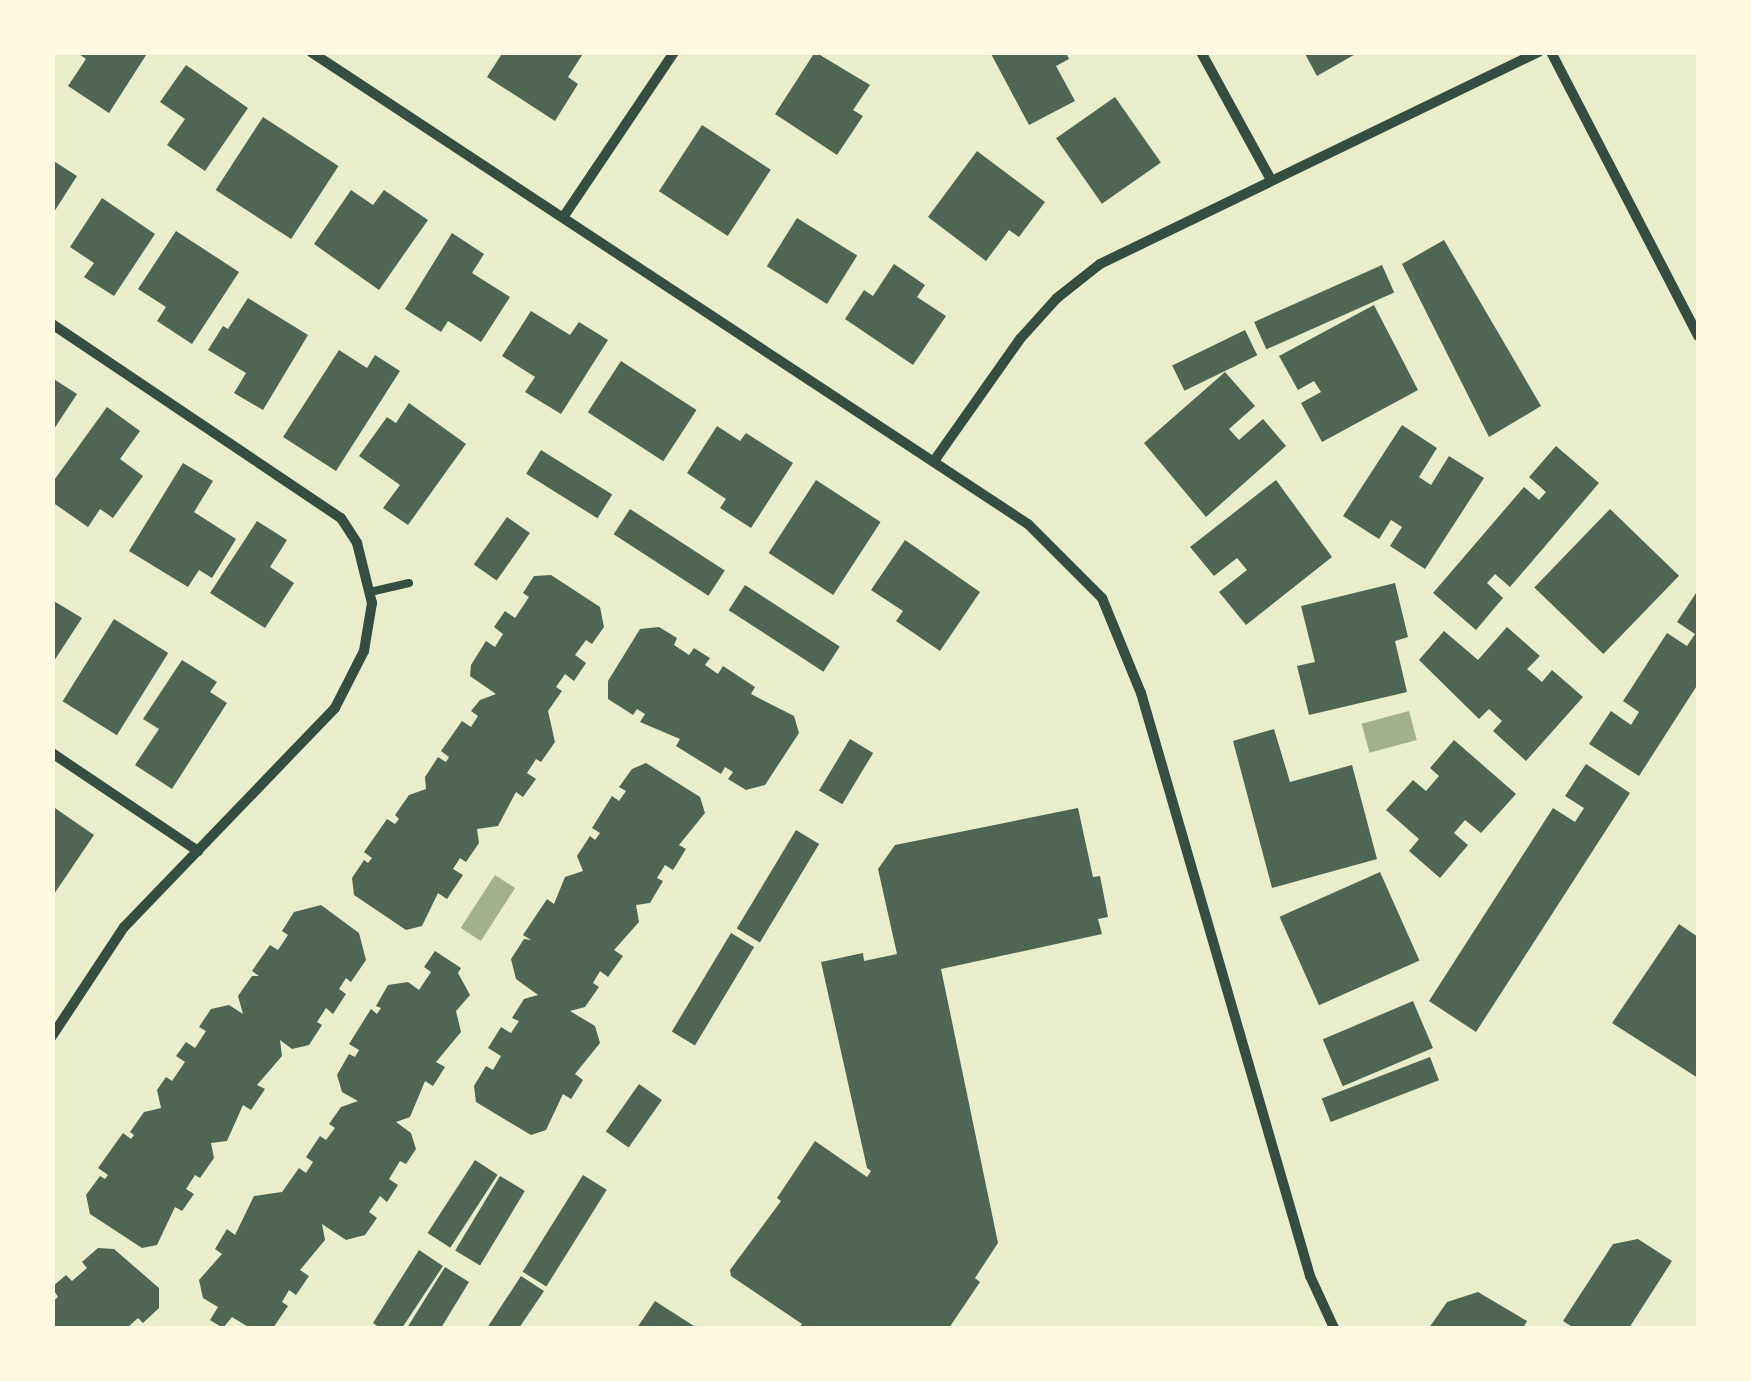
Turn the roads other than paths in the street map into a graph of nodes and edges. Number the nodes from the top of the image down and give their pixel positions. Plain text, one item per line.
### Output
1 (311, 52) edge
2 (674, 52) edge
3 (1201, 52) edge
4 (1538, 52) edge
5 (1551, 52) edge
6 (1270, 180) junction
7 (564, 216) junction
8 (52, 324) edge
9 (1698, 336) edge
10 (934, 461) junction
11 (409, 583) dead end
12 (370, 592) junction
13 (52, 753) edge
14 (198, 851) junction
15 (52, 1036) edge
16 (1334, 1328) edge

1 - 7 street
2 - 7 street
3 - 6 street
4 - 6 street
5 - 9 street
6 - 10 street
7 - 10 street
8 - 12 street
10 - 16 street
11 - 12 lane
12 - 14 street
13 - 14 street
14 - 15 street

